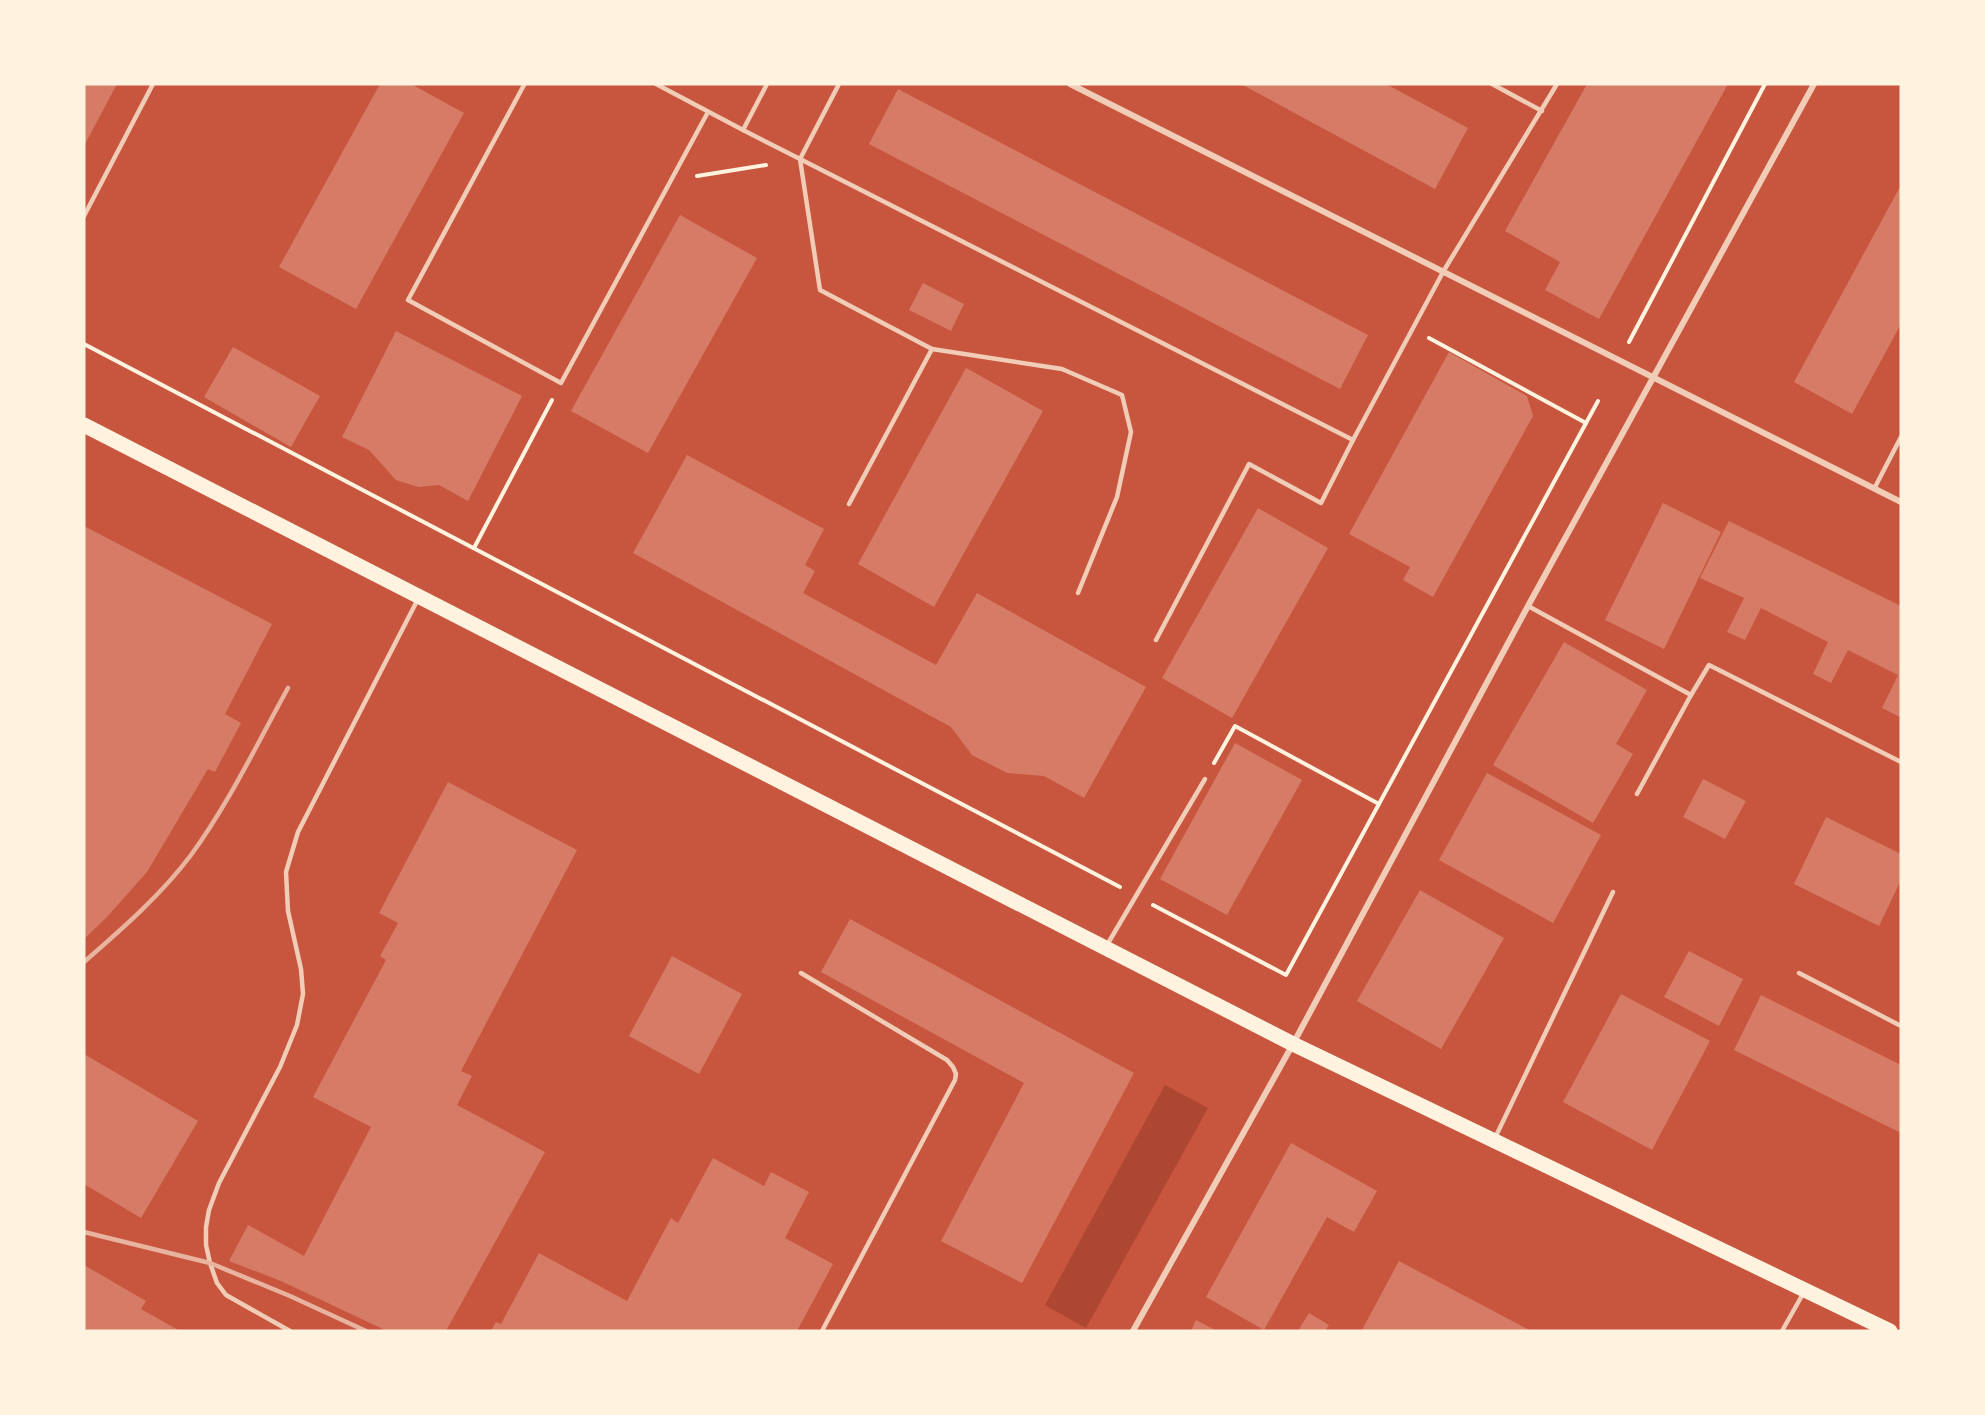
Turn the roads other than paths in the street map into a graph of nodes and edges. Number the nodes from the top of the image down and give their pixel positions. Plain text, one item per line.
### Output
1 (153, 84) edge
2 (656, 84) edge
3 (767, 84) edge
4 (839, 84) edge
5 (1070, 84) edge
6 (1492, 84) edge
7 (1557, 84) edge
8 (1814, 84) edge
9 (524, 85) edge
10 (708, 111) junction
11 (1542, 111) junction
12 (743, 130) junction
13 (800, 159) junction
14 (84, 216) edge
15 (1443, 272) junction
16 (932, 349) junction
17 (1653, 378) junction
18 (84, 425) edge
19 (1901, 437) edge
20 (1353, 440) junction
21 (1874, 489) junction
22 (1901, 502) edge
23 (849, 504) dead end
24 (1078, 593) dead end
25 (419, 597) junction
26 (1528, 606) junction
27 (1156, 640) dead end
28 (1691, 695) junction
29 (1901, 762) edge
30 (1204, 779) road end
31 (1636, 794) dead end
32 (1613, 892) dead end
33 (1106, 948) junction
34 (801, 973) dead end
35 (1799, 973) dead end
36 (1901, 1026) edge
37 (1293, 1044) junction
38 (1494, 1140) junction
39 (1805, 1290) junction
40 (290, 1331) edge
41 (822, 1331) edge
42 (1133, 1331) edge
43 (1782, 1331) edge
44 (1890, 1331) edge

1 - 14 lane
2 - 10 lane
3 - 12 lane
4 - 13 lane
5 - 15 street
6 - 11 lane
7 - 11 lane
8 - 17 street
9 - 10 lane
10 - 12 lane
11 - 15 lane
12 - 13 lane
13 - 16 lane
13 - 20 lane
15 - 17 street
15 - 20 lane
16 - 23 lane
16 - 24 lane
17 - 21 street
17 - 26 street
18 - 25 main road
19 - 21 lane
20 - 27 lane
21 - 22 street
25 - 33 main road
25 - 40 lane
26 - 28 lane
26 - 37 street
28 - 29 lane
28 - 31 lane
30 - 33 lane
32 - 38 lane
33 - 37 main road
34 - 41 lane
35 - 36 lane
37 - 38 main road
37 - 42 street
38 - 39 main road
39 - 43 lane
39 - 44 main road

